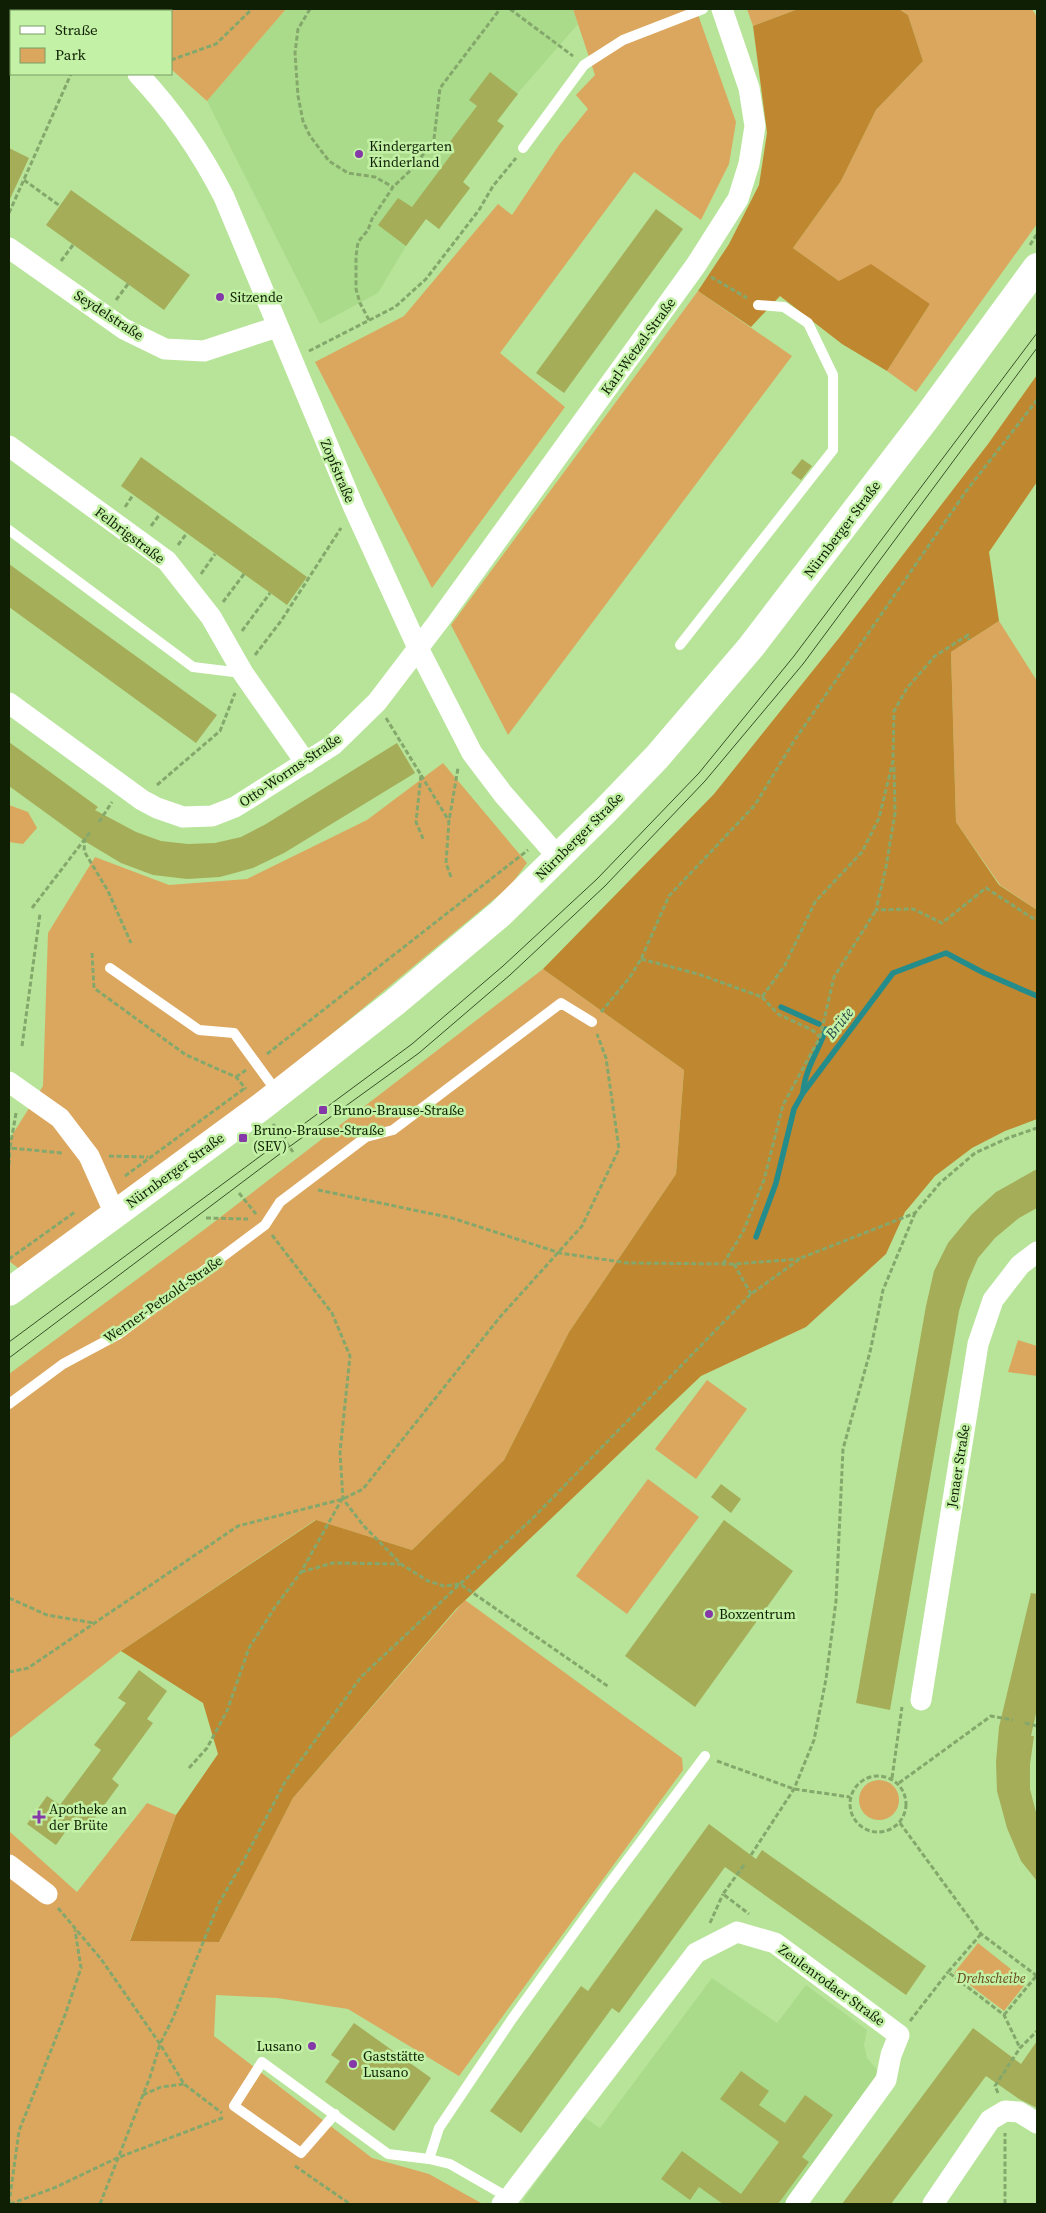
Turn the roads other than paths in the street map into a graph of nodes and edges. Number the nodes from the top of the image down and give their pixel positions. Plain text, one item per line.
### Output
1 (703, 9) edge
2 (722, 9) edge
3 (139, 75) edge
4 (523, 148) road end
5 (9, 248) edge
6 (1037, 267) edge
7 (758, 304) road end
8 (277, 327) junction
9 (9, 446) edge
10 (9, 530) edge
11 (680, 645) dead end
12 (418, 648) junction
13 (243, 673) junction
14 (9, 703) edge
15 (306, 763) junction
16 (550, 848) junction
17 (110, 968) dead end
18 (592, 1022) road end
19 (9, 1082) edge
20 (261, 1096) junction
21 (110, 1203) junction
22 (1037, 1252) edge
23 (9, 1292) edge
24 (9, 1404) edge
25 (921, 1700) road end
26 (705, 1756) road end
27 (9, 1864) edge
28 (47, 1894) road end
29 (335, 2114) junction
30 (1037, 2123) edge
31 (429, 2159) junction
32 (505, 2201) edge
33 (796, 2204) edge
34 (933, 2204) edge

1 - 4 lane
2 - 12 street, Karl-Wetzel-Straße
3 - 8 street, Zopfstraße
5 - 8 street, Seydelstraße
6 - 16 street, Nürnberger Straße
7 - 11 lane
8 - 12 street, Zopfstraße
9 - 13 street, Felbrigstraße
10 - 13 lane
12 - 15 street, Otto-Worms-Straße
12 - 16 street, Zopfstraße
13 - 15 street, Felbrigstraße
14 - 15 street, Otto-Worms-Straße
16 - 20 street, Nürnberger Straße
17 - 20 lane
18 - 24 lane, Werner-Petzold-Straße
19 - 21 street
20 - 21 street, Nürnberger Straße
21 - 23 street, Nürnberger Straße
22 - 25 street, Jenaer Straße
26 - 31 lane
27 - 28 street
29 - 29 lane, Zeulenrodaer Straße
29 - 31 lane, Zeulenrodaer Straße
30 - 34 street
31 - 32 lane, Zeulenrodaer Straße
32 - 33 street, Zeulenrodaer Straße

